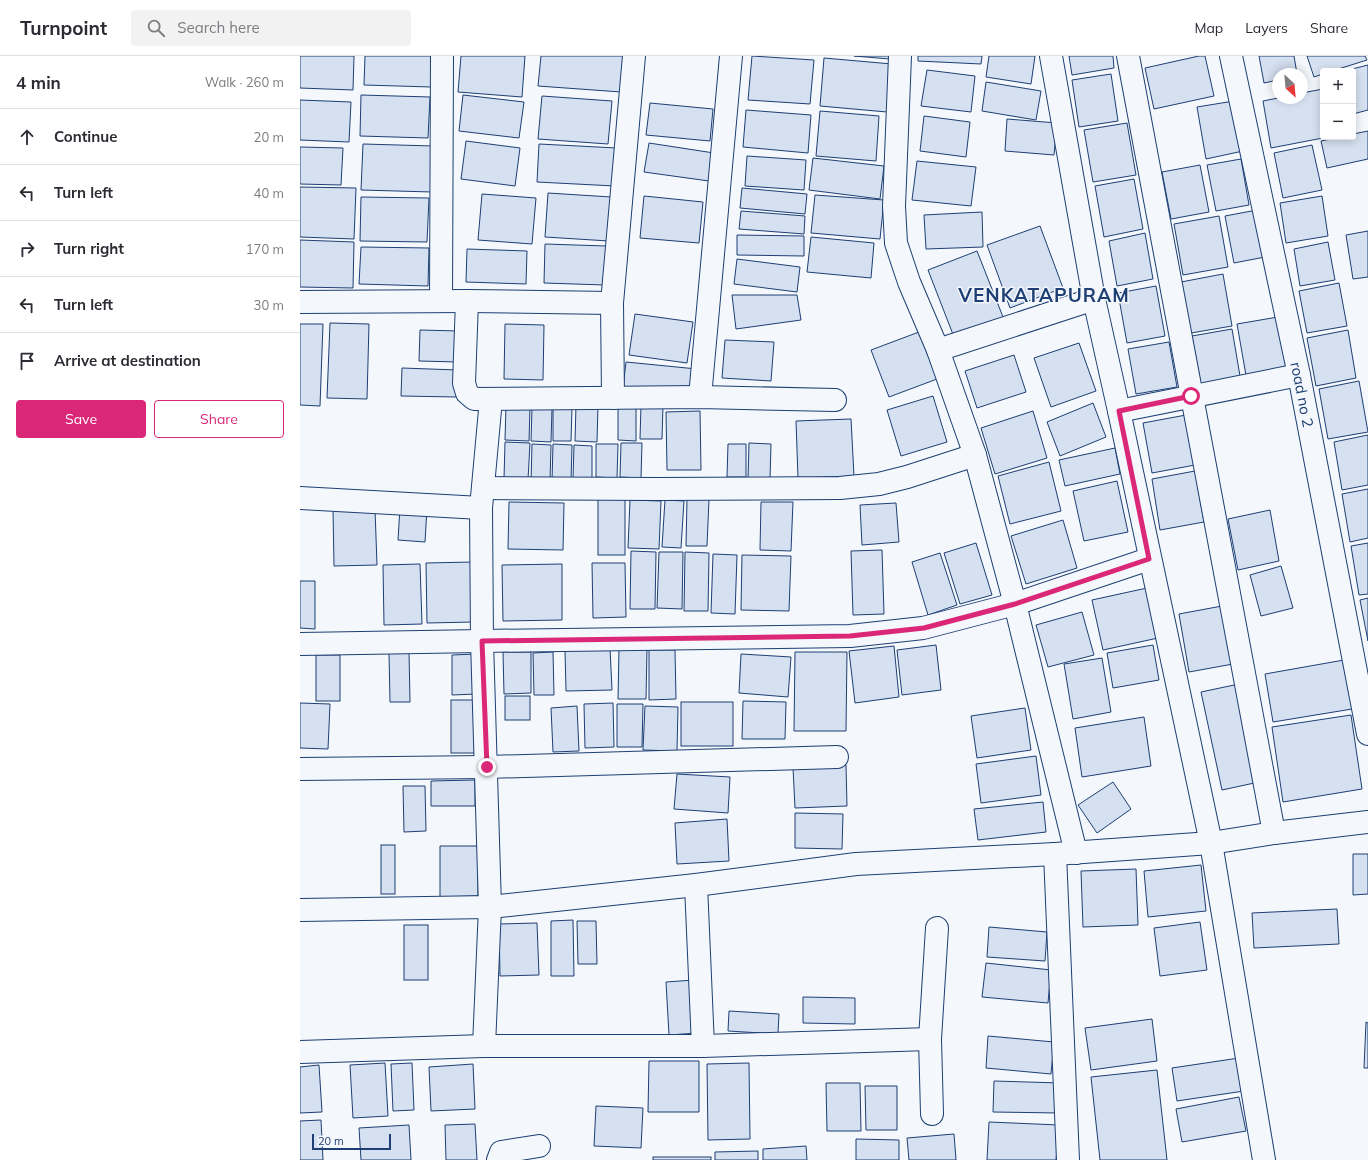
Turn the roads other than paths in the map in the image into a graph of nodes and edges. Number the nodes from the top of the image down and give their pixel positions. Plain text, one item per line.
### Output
1 (442, 56) edge
2 (634, 56) edge
3 (731, 56) edge
4 (900, 56) edge
5 (1051, 56) edge
6 (1128, 56) edge
7 (1231, 56) edge
8 (1094, 299) junction
9 (441, 301) junction
10 (467, 301) junction
11 (300, 302) edge
12 (612, 302) junction
13 (938, 350) junction
14 (1299, 375) junction
15 (1191, 396) junction
16 (700, 397) junction
17 (613, 398) junction
18 (491, 399) junction
19 (835, 400) dead end
20 (1119, 411) junction
21 (975, 455) junction
22 (300, 498) edge
23 (482, 498) junction
24 (1149, 559) junction
25 (1015, 604) junction
26 (482, 641) junction
27 (300, 644) edge
28 (1368, 734) edge
29 (837, 757) dead end
30 (487, 767) junction
31 (300, 769) edge
32 (1368, 822) edge
33 (1274, 833) junction
34 (1211, 843) junction
35 (1065, 854) junction
36 (696, 885) junction
37 (490, 907) junction
38 (300, 910) edge
39 (937, 928) dead end
40 (930, 1039) junction
41 (484, 1046) junction
42 (703, 1046) junction
43 (300, 1052) edge
44 (932, 1114) dead end
45 (539, 1146) dead end
46 (498, 1160) edge
47 (1068, 1160) edge
48 (1264, 1160) edge

1 - 9 street
2 - 12 street
3 - 16 street
4 - 13 street
5 - 8 street
6 - 15 street
7 - 14 street, road no 2
8 - 13 street
8 - 20 street
9 - 10 street
9 - 11 street
10 - 12 street
10 - 18 street
12 - 17 street
13 - 21 street
14 - 15 street
14 - 28 street, road no 2
15 - 20 street
15 - 33 street
16 - 17 street
16 - 19 street
17 - 18 street
18 - 23 street
20 - 24 street
21 - 23 street
21 - 25 street
22 - 23 street
23 - 26 street
24 - 25 street
24 - 34 street
25 - 26 street
25 - 35 street
26 - 27 street
26 - 30 street
29 - 30 street
30 - 31 street
30 - 37 street
32 - 33 street
33 - 34 street
34 - 35 street
34 - 48 street
35 - 36 street
35 - 47 street
36 - 37 street
36 - 42 street
37 - 38 street
37 - 41 street
39 - 40 street
40 - 42 street
40 - 44 street
41 - 42 street
41 - 43 street
45 - 46 street

